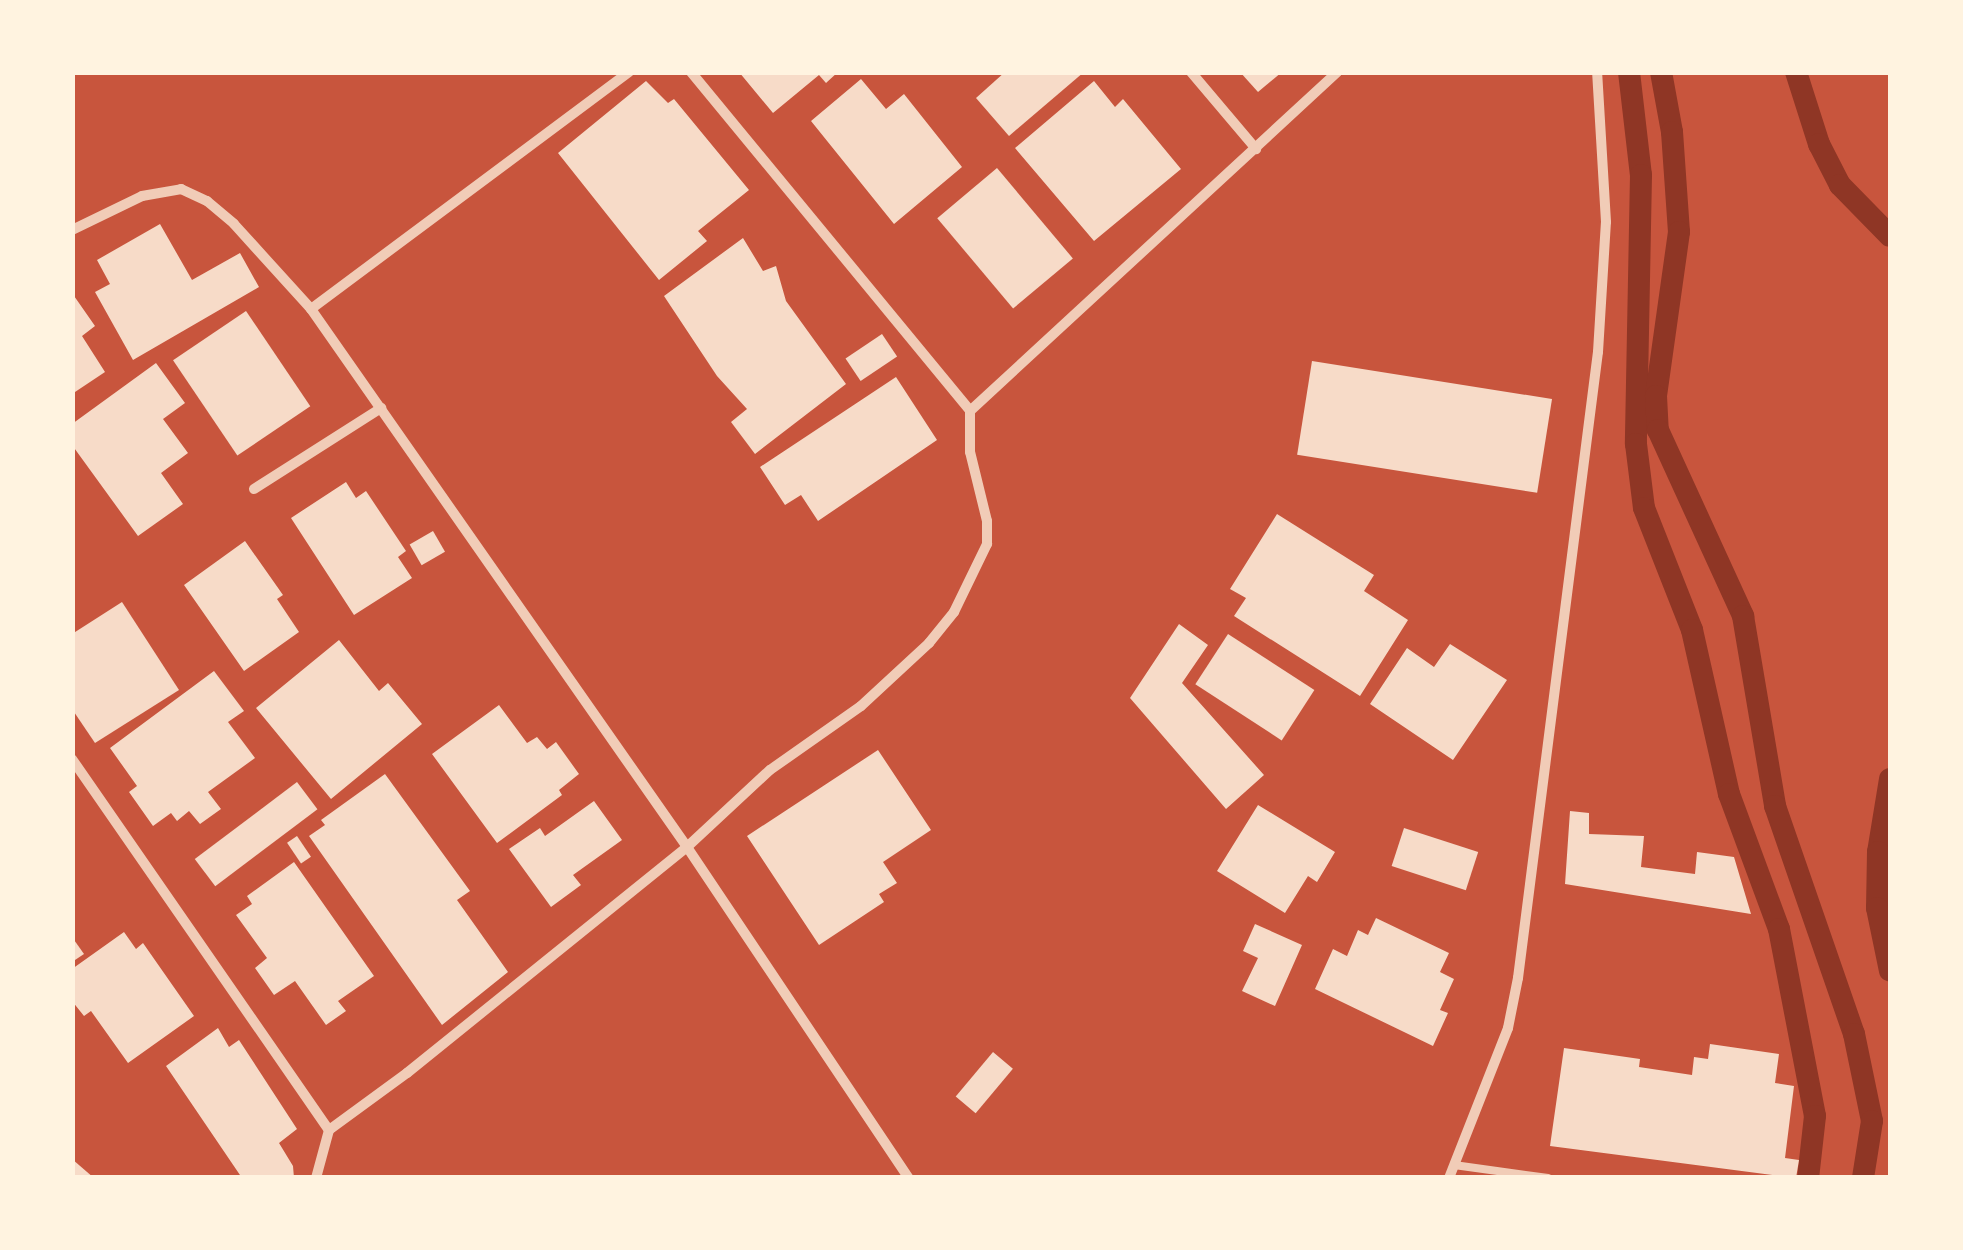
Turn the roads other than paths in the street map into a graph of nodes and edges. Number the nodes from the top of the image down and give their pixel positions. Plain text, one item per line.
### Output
1 (629, 72) edge
2 (691, 72) edge
3 (1191, 72) edge
4 (1338, 72) edge
5 (1597, 72) edge
6 (1256, 148) junction
7 (72, 230) edge
8 (311, 308) junction
9 (381, 408) junction
10 (970, 411) junction
11 (254, 490) dead end
12 (72, 759) edge
13 (687, 847) junction
14 (328, 1130) junction
15 (1454, 1165) junction
16 (316, 1178) edge
17 (909, 1178) edge
18 (1449, 1178) edge
19 (1548, 1178) edge

1 - 8 street
2 - 10 street
3 - 6 street
4 - 6 street
5 - 15 street
6 - 10 street
7 - 8 street
8 - 9 street
9 - 11 street
9 - 13 street
10 - 13 street
12 - 14 street
13 - 14 street
13 - 17 street
14 - 16 street
15 - 18 street
15 - 19 lane

